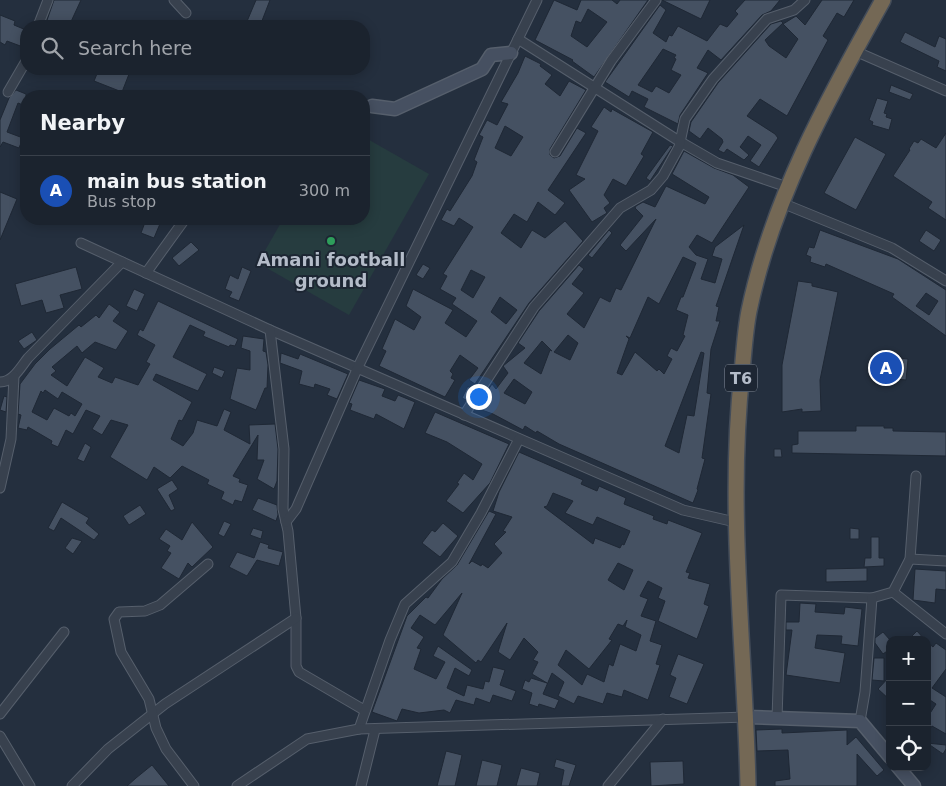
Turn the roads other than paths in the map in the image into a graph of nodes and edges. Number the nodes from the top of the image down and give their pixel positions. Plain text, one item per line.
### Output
1 (48, 0) edge
2 (174, 0) edge
3 (537, 0) edge
4 (656, 0) edge
5 (805, 0) edge
6 (883, 0) edge
7 (186, 13) dead end
8 (40, 20) edge
9 (518, 38) junction
10 (854, 51) junction
11 (511, 52) junction
12 (20, 71) edge
13 (596, 87) junction
14 (946, 91) edge
15 (8, 92) dead end
16 (372, 106) dead end
17 (679, 141) junction
18 (555, 152) dead end
19 (787, 187) junction
20 (782, 202) junction
21 (181, 225) edge
22 (81, 243) dead end
23 (122, 262) junction
24 (146, 273) junction
25 (946, 281) edge
26 (270, 330) junction
27 (358, 367) junction
28 (14, 376) junction
29 (0, 382) edge
30 (464, 415) junction
31 (519, 439) junction
32 (916, 476) dead end
33 (0, 488) edge
34 (286, 522) junction
35 (735, 522) junction
36 (910, 558) junction
37 (946, 561) edge
38 (208, 564) dead end
39 (893, 592) junction
40 (872, 598) junction
41 (296, 618) junction
42 (64, 632) dead end
43 (946, 634) edge
44 (364, 710) junction
45 (0, 714) edge
46 (154, 714) junction
47 (747, 717) junction
48 (663, 719) junction
49 (777, 719) junction
50 (860, 721) junction
51 (359, 729) junction
52 (375, 730) junction
53 (0, 736) edge
54 (886, 752) edge
55 (901, 771) edge
56 (30, 786) edge
57 (72, 786) edge
58 (194, 786) edge
59 (237, 786) edge
60 (361, 786) edge
61 (608, 786) edge
62 (748, 786) edge
63 (914, 786) edge

1 - 8 street
2 - 7 street
3 - 9 street
4 - 13 street
5 - 17 street
6 - 10 highway, T6
9 - 11 street
9 - 13 street
10 - 14 street
10 - 19 highway, T6
11 - 16 street
11 - 27 street
12 - 15 street
13 - 17 street
13 - 18 street
17 - 19 street
17 - 30 street
19 - 20 highway, T6
20 - 25 street
20 - 35 highway, T6
21 - 24 street
22 - 23 street
23 - 24 street
23 - 28 street
24 - 26 street
26 - 27 street
26 - 34 street
27 - 30 street
27 - 34 street
28 - 29 street
28 - 33 street
30 - 31 street
31 - 35 street
31 - 44 street
32 - 36 street
34 - 41 street
35 - 47 highway, T6
36 - 37 street
36 - 39 street
38 - 46 street
39 - 40 street
39 - 43 street
40 - 49 street
40 - 50 street
41 - 44 street
41 - 46 street
42 - 45 street
44 - 51 street
46 - 57 street
46 - 58 street
47 - 48 street
47 - 49 street
47 - 62 highway, T6
48 - 52 street
48 - 61 street
49 - 50 street
50 - 54 street
51 - 52 street
51 - 59 street
52 - 60 street
53 - 56 street
55 - 63 street

